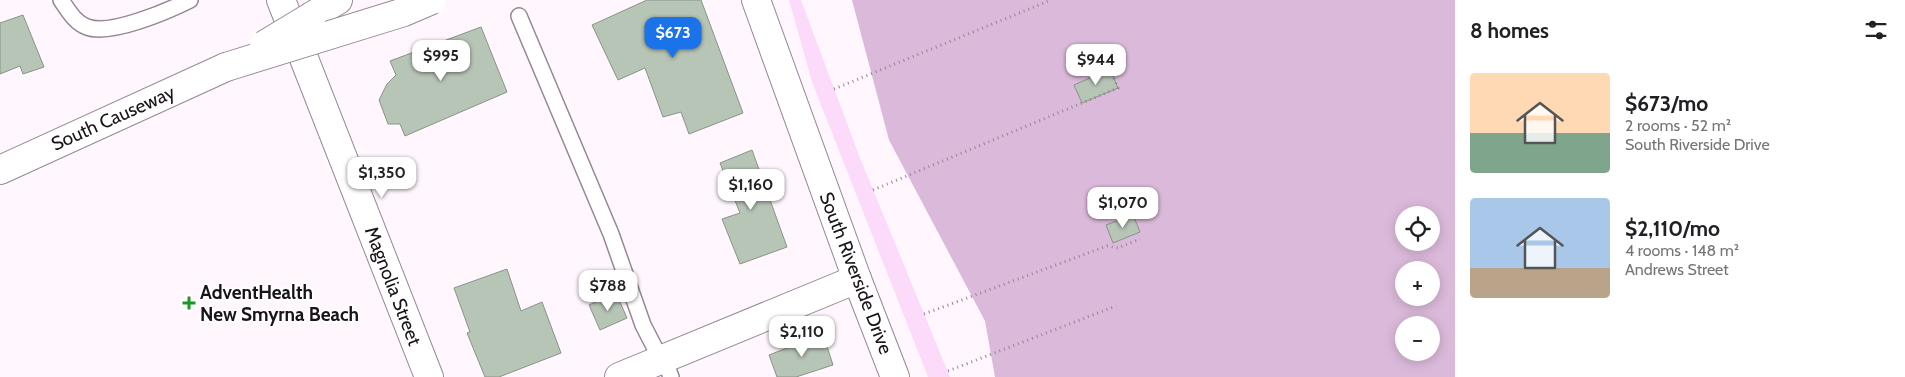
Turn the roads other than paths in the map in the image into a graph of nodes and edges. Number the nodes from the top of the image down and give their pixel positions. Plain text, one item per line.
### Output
1 (61, 0) edge
2 (190, 0) edge
3 (281, 0) edge
4 (338, 0) edge
5 (432, 0) edge
6 (756, 0) edge
7 (519, 16) dead end
8 (226, 67) junction
9 (0, 170) edge
10 (857, 279) junction
11 (665, 365) edge
12 (429, 377) edge
13 (619, 377) edge
14 (895, 377) edge

1 - 2 lane
3 - 12 street, Magnolia Street
4 - 8 street, South Causeway, bridge
5 - 8 street, South Causeway, bridge
6 - 10 street, South Riverside Drive
7 - 11 lane
8 - 9 street, South Causeway
10 - 11 street
10 - 14 street, South Riverside Drive
11 - 13 street

